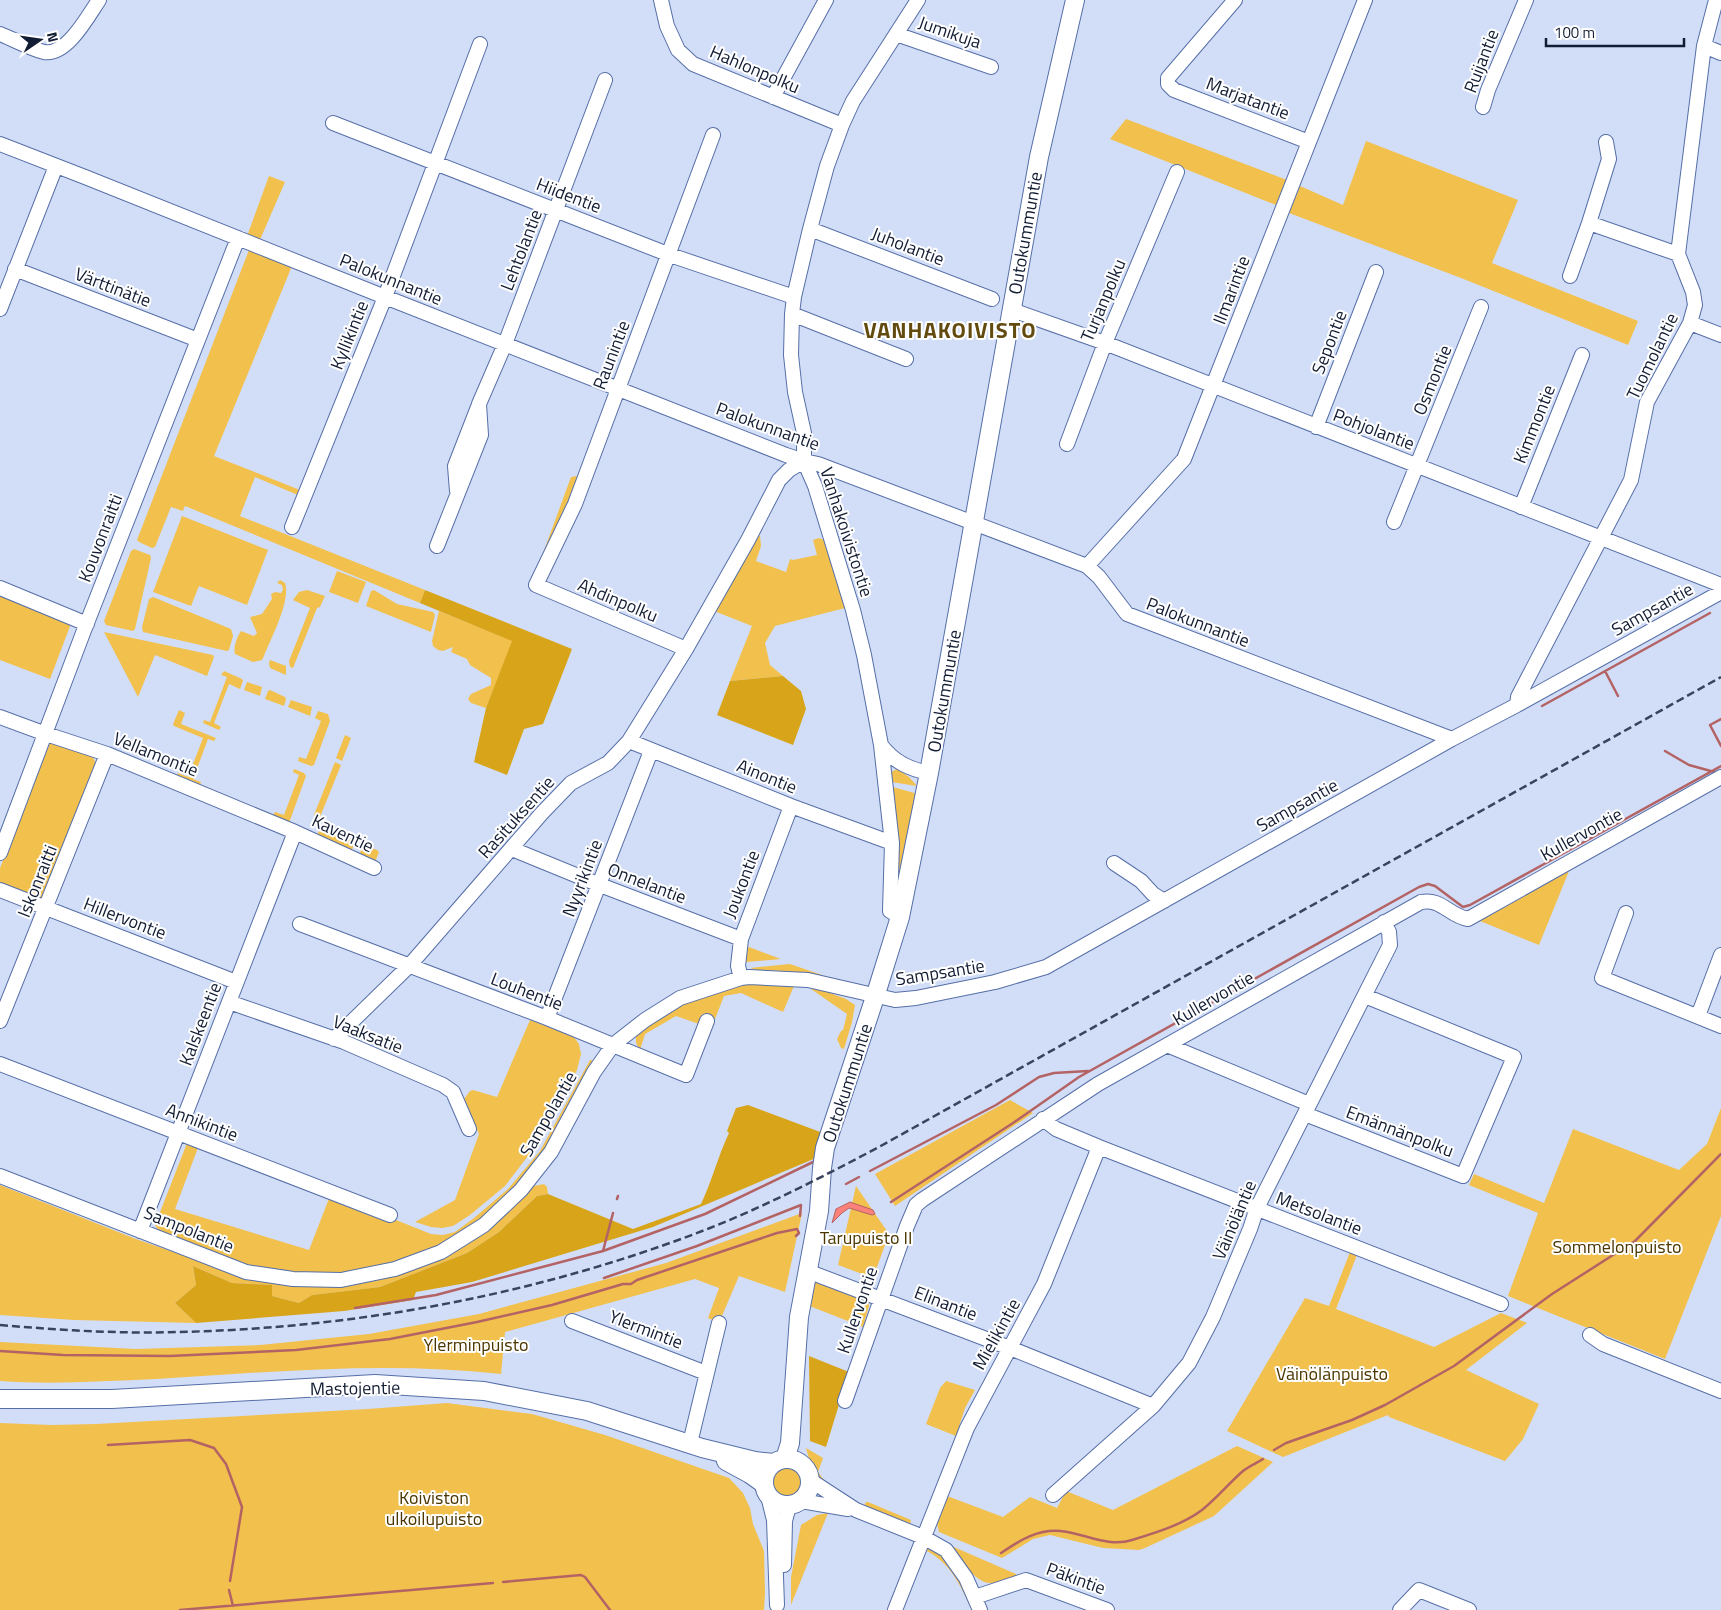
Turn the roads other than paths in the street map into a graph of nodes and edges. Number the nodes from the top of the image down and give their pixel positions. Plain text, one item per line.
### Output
1 (99, 0) edge
2 (661, 0) edge
3 (826, 0) edge
4 (918, 0) edge
5 (1075, 0) edge
6 (1235, 0) edge
7 (1365, 0) edge
8 (1526, 0) edge
9 (1716, 0) edge
10 (0, 34) edge
11 (896, 34) junction
12 (480, 44) dead end
13 (1704, 46) junction
14 (1721, 53) edge
15 (991, 67) dead end
16 (604, 80) dead end
17 (773, 97) junction
18 (1483, 107) dead end
19 (333, 123) dead end
20 (842, 125) junction
21 (713, 135) dead end
22 (1309, 142) junction
23 (1606, 142) dead end
24 (0, 144) edge
25 (436, 164) junction
26 (56, 166) junction
27 (1177, 172) dead end
28 (556, 210) junction
29 (1589, 223) junction
30 (810, 229) junction
31 (238, 238) junction
32 (1678, 254) junction
33 (670, 255) junction
34 (16, 269) junction
35 (1376, 272) dead end
36 (1570, 276) dead end
37 (385, 298) junction
38 (794, 298) junction
39 (992, 299) dead end
40 (1481, 308) dead end
41 (0, 309) edge
42 (1012, 310) junction
43 (792, 314) junction
44 (1690, 323) junction
45 (1721, 335) edge
46 (198, 340) junction
47 (1105, 343) junction
48 (505, 344) junction
49 (1582, 355) dead end
50 (906, 359) dead end
51 (1213, 387) junction
52 (618, 389) junction
53 (1316, 427) junction
54 (1067, 444) dead end
55 (804, 461) junction
56 (1418, 466) junction
57 (1521, 507) junction
58 (975, 522) junction
59 (1394, 522) dead end
60 (292, 527) dead end
61 (1600, 537) junction
62 (437, 546) dead end
63 (1087, 566) junction
64 (536, 585) joint
65 (1721, 585) edge
66 (0, 588) edge
67 (1721, 592) edge
68 (87, 624) junction
69 (686, 649) junction
70 (1518, 706) junction
71 (0, 717) edge
72 (46, 734) junction
73 (1452, 739) junction
74 (630, 742) junction
75 (881, 745) junction
76 (652, 751) junction
77 (107, 754) junction
78 (929, 773) junction
79 (1721, 777) edge
80 (791, 806) junction
81 (295, 832) junction
82 (892, 844) junction
83 (512, 849) junction
84 (0, 852) edge
85 (1114, 863) dead end
86 (374, 868) dead end
87 (600, 885) junction
88 (0, 890) edge
89 (1164, 902) junction
90 (46, 908) junction
91 (1626, 913) dead end
92 (900, 917) junction
93 (1384, 922) junction
94 (300, 924) dead end
95 (741, 939) junction
96 (1721, 955) edge
97 (409, 966) junction
98 (740, 978) junction
99 (236, 982) junction
100 (875, 996) junction
101 (1365, 996) junction
102 (229, 1002) junction
103 (1698, 1016) junction
104 (547, 1018) junction
105 (0, 1021) edge
106 (708, 1021) dead end
107 (1721, 1026) edge
108 (334, 1039) junction
109 (613, 1045) junction
110 (1167, 1046) junction
111 (0, 1064) edge
112 (1307, 1109) junction
113 (1043, 1119) junction
114 (469, 1129) dead end
115 (178, 1133) junction
116 (1099, 1147) junction
117 (0, 1176) edge
118 (1257, 1208) junction
119 (390, 1215) dead end
120 (140, 1230) junction
121 (807, 1271) junction
122 (880, 1298) junction
123 (1501, 1304) dead end
124 (572, 1321) dead end
125 (719, 1323) dead end
126 (1590, 1335) dead end
127 (1010, 1348) junction
128 (706, 1373) junction
129 (795, 1375) junction
130 (1721, 1390) edge
131 (0, 1399) edge
132 (845, 1401) dead end
133 (1153, 1406) junction
134 (696, 1445) junction
135 (780, 1461) junction
136 (808, 1475) junction
137 (766, 1490) junction
138 (1053, 1495) dead end
139 (795, 1503) junction
140 (856, 1510) junction
141 (920, 1536) junction
142 (977, 1604) edge
143 (777, 1607) edge
144 (895, 1610) edge
145 (1107, 1610) edge
146 (1400, 1610) edge
147 (1469, 1610) edge

1 - 10 street
2 - 17 street, Hahlonpolku
3 - 17 street
4 - 11 street, Vanhakoivistontie
5 - 42 main road, Outokummuntie
6 - 22 street, Marjatantie
7 - 22 street, Ilmarintie
8 - 18 street, Ruijantie
9 - 13 street, Tuomolantie
11 - 15 street, Jumikuja
11 - 20 street, Vanhakoivistontie
12 - 25 street, Kyllikintie
13 - 14 street
13 - 32 street, Tuomolantie
16 - 28 street, Lehtolantie
17 - 20 street, Hahlonpolku
19 - 25 street, Hiidentie
20 - 30 street, Vanhakoivistontie
21 - 33 street, Raunintie
22 - 51 street, Ilmarintie
23 - 29 street
24 - 26 street, Palokunnantie
25 - 28 street, Hiidentie
25 - 37 street, Kyllikintie
26 - 31 street, Palokunnantie
26 - 34 street
27 - 47 street, Turjanpolku
28 - 33 street, Hiidentie
28 - 48 street, Lehtolantie
29 - 32 street
29 - 36 street
30 - 38 street, Vanhakoivistontie
30 - 39 street, Juholantie
31 - 37 street, Palokunnantie
31 - 46 street, Kouvonraitti
32 - 44 street, Tuomolantie
33 - 38 street, Hiidentie
33 - 52 street, Raunintie
34 - 41 street
34 - 46 street, Värttinätie
35 - 53 street, Sepontie
37 - 48 street, Palokunnantie
37 - 60 street, Kyllikintie
38 - 43 street, Vanhakoivistontie
40 - 56 street, Osmontie
42 - 47 street, Pohjolantie
42 - 58 main road, Outokummuntie
43 - 50 street
43 - 55 street, Vanhakoivistontie
44 - 45 street
44 - 61 street, Tuomolantie
46 - 68 street, Kouvonraitti
47 - 51 street, Pohjolantie
47 - 54 street, Turjanpolku
48 - 52 street, Palokunnantie
48 - 62 street, Lehtolantie
49 - 57 street, Kimmontie
51 - 53 street, Pohjolantie
51 - 63 street, Ilmarintie
52 - 55 street, Palokunnantie
52 - 64 street, Raunintie
53 - 56 street, Pohjolantie
55 - 58 street, Palokunnantie
55 - 69 street, Rasituksentie
55 - 75 street, Vanhakoivistontie
56 - 57 street, Pohjolantie
56 - 59 street, Osmontie
57 - 61 street, Pohjolantie
58 - 63 street, Palokunnantie
58 - 78 main road, Outokummuntie
61 - 65 street, Pohjolantie
61 - 70 street, Tuomolantie
63 - 73 street, Palokunnantie
64 - 69 street, Ahdinpolku
66 - 68 street
67 - 70 street, Sampsantie
68 - 72 street, Kouvonraitti
69 - 74 street, Rasituksentie
70 - 73 street, Sampsantie
71 - 72 street, Vellamontie
72 - 77 street, Vellamontie
72 - 84 street, Kouvonraitti
73 - 89 street, Sampsantie
74 - 76 street, Ainontie
74 - 83 street, Rasituksentie
75 - 78 street
75 - 82 street, Vanhakoivistontie
76 - 80 street, Ainontie
76 - 87 street, Nyyrikintie
77 - 81 street, Vellamontie
77 - 90 street, Iskonraitti
78 - 92 main road, Outokummuntie
79 - 93 street, Kullervontie
80 - 82 street, Ainontie
80 - 95 street, Joukontie
81 - 86 street, Kaventie
81 - 99 street, Kalskeentie
82 - 92 street, Vanhakoivistontie
83 - 87 street, Onnelantie
83 - 97 street, Rasituksentie
85 - 89 street
87 - 95 street, Onnelantie
87 - 104 street, Nyyrikintie
88 - 90 street, Hillervontie
89 - 100 street, Sampsantie
90 - 99 street, Hillervontie
90 - 105 street, Iskonraitti
91 - 103 street
92 - 100 main road, Outokummuntie
93 - 101 street, Väinöläntie
93 - 110 street, Kullervontie
94 - 97 street, Louhentie
95 - 98 street, Joukontie
96 - 103 street
97 - 104 street, Louhentie
97 - 108 street, Rasituksentie
98 - 100 street, Sampolantie
98 - 109 street, Sampolantie
99 - 102 street, Kalskeentie
100 - 121 main road, Outokummuntie
101 - 112 street, Väinöläntie
101 - 112 street, Emännänpolku
102 - 108 street, Vaaksatie
102 - 115 street, Kalskeentie
103 - 107 street
104 - 109 street, Louhentie
106 - 109 street, Louhentie
108 - 114 street, Vaaksatie
109 - 120 street, Sampolantie
110 - 112 street
110 - 113 street, Kullervontie
111 - 115 street, Annikintie
112 - 118 street, Väinöläntie
113 - 116 street, Metsolantie
113 - 122 street, Kullervontie
115 - 119 street, Annikintie
115 - 120 street, Kalskeentie
116 - 118 street, Metsolantie
116 - 127 street, Mielikintie
117 - 120 street, Sampolantie
118 - 123 street, Metsolantie
118 - 133 street, Väinöläntie
121 - 122 street, Elinantie
121 - 129 main road, Outokummuntie
122 - 127 street, Elinantie
122 - 132 street, Kullervontie
124 - 128 street, Ylermintie
125 - 128 street
126 - 130 street
127 - 133 street, Elinantie
127 - 141 street, Mielikintie
128 - 134 street
129 - 135 main road, Outokummuntie
129 - 136 main road, Outokummuntie
131 - 134 main road, Mastojentie
133 - 138 street, Väinöläntie
134 - 135 main road, Mastojentie
134 - 137 main road, Mastojentie
135 - 136 main road
135 - 137 main road
136 - 139 main road
136 - 140 street
137 - 139 main road
137 - 143 street
139 - 140 street
139 - 143 street
140 - 141 street
141 - 142 street
141 - 144 street, Mielikintie
142 - 145 street, Päkintie
146 - 147 street

